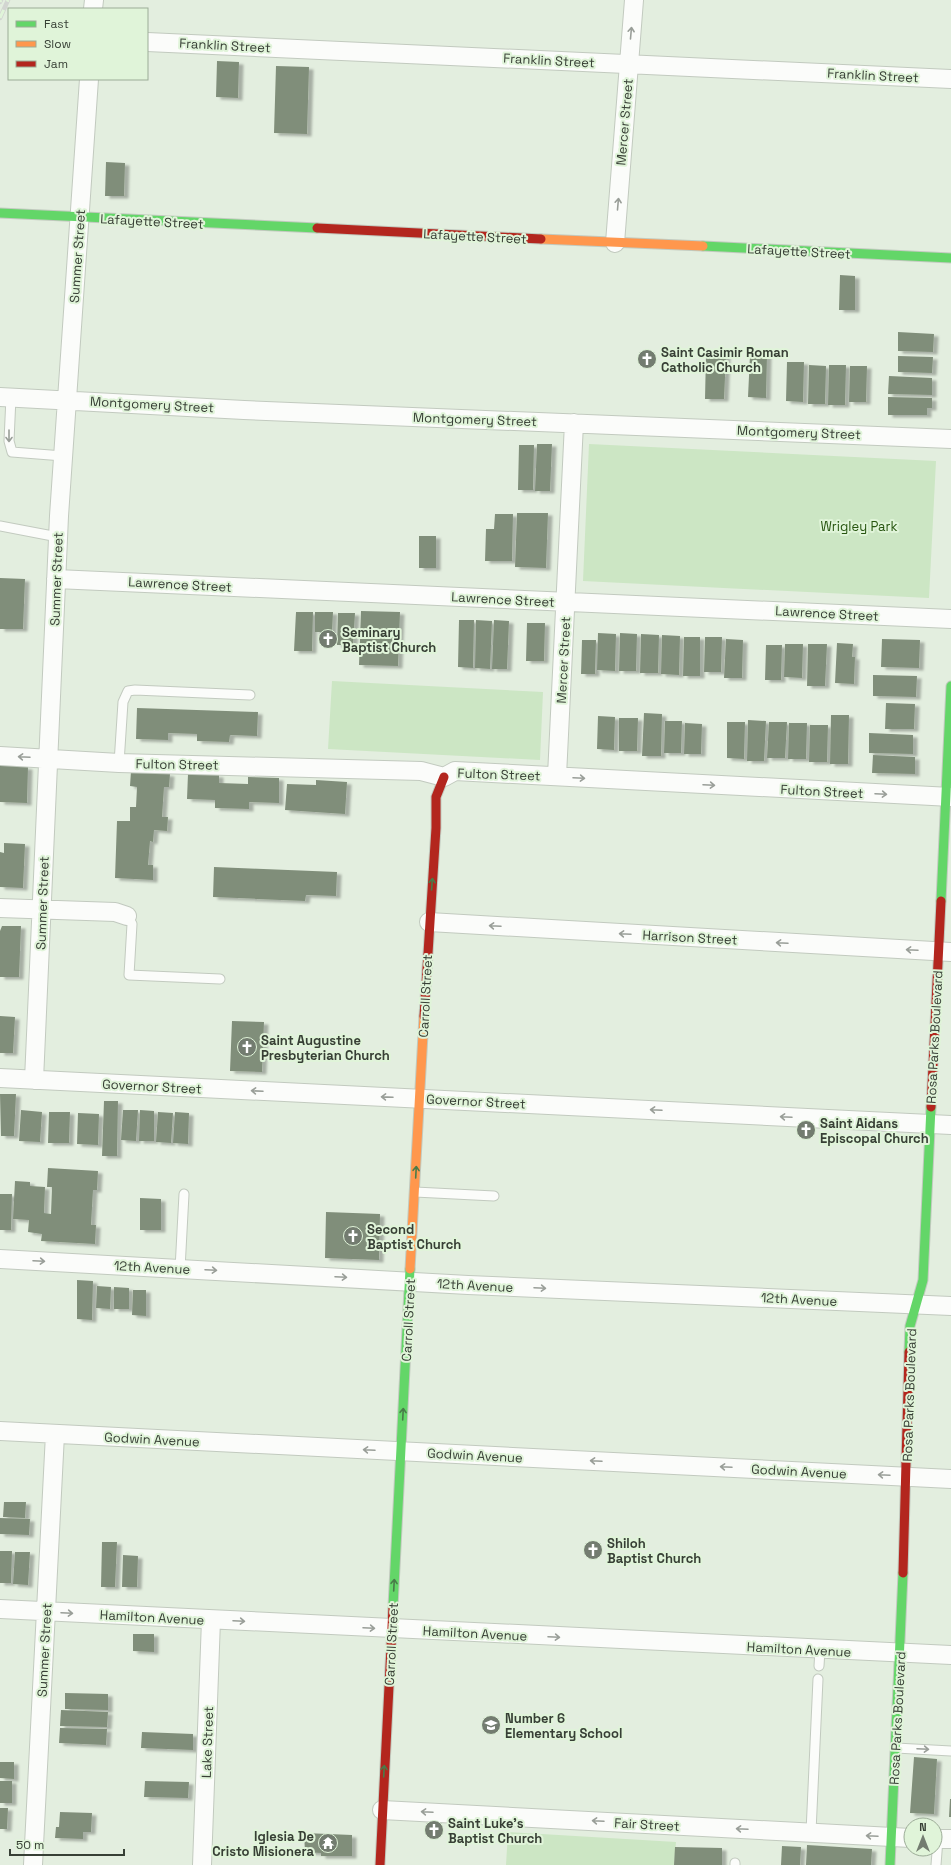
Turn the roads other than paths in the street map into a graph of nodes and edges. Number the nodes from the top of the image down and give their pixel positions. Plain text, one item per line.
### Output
1 (634, 0) edge
2 (148, 42) edge
3 (629, 64) junction
4 (951, 79) edge
5 (89, 80) edge
6 (0, 213) edge
7 (79, 217) junction
8 (614, 243) junction
9 (951, 258) edge
10 (5, 397) edge
11 (67, 399) junction
12 (574, 423) junction
13 (951, 439) edge
14 (63, 456) junction
15 (0, 526) edge
16 (58, 537) junction
17 (56, 579) junction
18 (565, 601) junction
19 (951, 618) edge
20 (951, 686) edge
21 (250, 695) dead end
22 (0, 756) edge
23 (48, 759) junction
24 (119, 763) junction
25 (444, 776) junction
26 (557, 776) junction
27 (948, 797) edge
28 (0, 908) edge
29 (42, 910) junction
30 (128, 916) joint
31 (429, 922) junction
32 (944, 952) edge
33 (220, 979) dead end
34 (0, 1078) edge
35 (34, 1080) junction
36 (420, 1098) junction
37 (930, 1124) junction
38 (951, 1125) edge
39 (415, 1192) junction
40 (184, 1194) dead end
41 (494, 1196) dead end
42 (0, 1259) edge
43 (180, 1269) junction
44 (410, 1281) junction
45 (915, 1305) junction
46 (951, 1306) edge
47 (0, 1432) edge
48 (55, 1434) junction
49 (402, 1451) junction
50 (907, 1476) junction
51 (951, 1478) edge
52 (0, 1609) edge
53 (46, 1612) junction
54 (211, 1620) junction
55 (392, 1629) junction
56 (900, 1653) junction
57 (951, 1655) edge
58 (818, 1679) dead end
59 (896, 1748) junction
60 (951, 1751) edge
61 (382, 1810) junction
62 (811, 1832) junction
63 (892, 1837) junction
64 (903, 1838) edge
65 (33, 1865) edge
66 (202, 1865) edge
67 (380, 1865) edge
68 (890, 1865) edge

3 -> 1 street, Mercer Street
2 - 3 street, Franklin Street
3 - 4 street, Franklin Street
8 -> 3 street, Mercer Street
5 - 7 street, Summer Street
6 - 7 street, Lafayette Street
7 - 8 street, Lafayette Street
7 - 11 street, Summer Street
8 - 9 street, Lafayette Street
10 - 11 street, Montgomery Street
10 -> 14 lane
11 - 12 street, Montgomery Street
11 - 14 street, Summer Street
12 - 13 street, Montgomery Street
12 - 18 street, Mercer Street
14 - 16 street, Summer Street
15 - 16 lane
16 - 17 street, Summer Street
17 - 18 street, Lawrence Street
17 - 23 street, Summer Street
18 - 19 street, Lawrence Street
18 - 26 street, Mercer Street
20 - 27 street, Rosa Parks Boulevard
21 - 24 lane
23 -> 22 street, Fulton Street
23 - 24 street, Fulton Street
23 - 29 street, Summer Street
24 - 25 street, Fulton Street
25 - 26 street, Fulton Street
31 -> 25 street, Carroll Street
26 -> 27 street, Fulton Street
27 - 32 street, Rosa Parks Boulevard
28 - 29 street
29 - 30 street
29 - 35 street, Summer Street
30 - 33 lane
32 -> 31 street, Harrison Street
31 - 36 street, Carroll Street
32 - 37 street, Rosa Parks Boulevard
34 - 35 street, Governor Street
36 -> 35 street, Governor Street
37 -> 36 street, Governor Street
39 -> 36 street, Carroll Street
37 - 38 street, Governor Street
37 - 45 street, Rosa Parks Boulevard
39 - 41 lane
39 - 44 street, Carroll Street
40 - 43 lane
42 -> 43 street, 12th Avenue
43 -> 44 street, 12th Avenue
44 -> 45 street, 12th Avenue
49 -> 44 street, Carroll Street
45 - 46 street, 12th Avenue
45 - 50 street, Rosa Parks Boulevard
47 - 48 street, Godwin Avenue
49 -> 48 street, Godwin Avenue
48 - 53 street, Summer Street
50 -> 49 street, Godwin Avenue
55 -> 49 street, Carroll Street
50 - 51 street, Godwin Avenue
50 - 56 street, Rosa Parks Boulevard
52 - 53 street, Hamilton Avenue
53 -> 54 street, Hamilton Avenue
53 - 65 street, Summer Street
54 -> 55 street, Hamilton Avenue
54 - 66 street, Lake Street
55 -> 56 street, Hamilton Avenue
61 -> 55 street, Carroll Street
56 - 57 street, Hamilton Avenue
56 - 59 street, Rosa Parks Boulevard
58 - 62 lane
59 -> 60 lane
59 - 63 street, Rosa Parks Boulevard
62 -> 61 street, Fair Street
61 - 67 street, Carroll Street
63 -> 62 street, Fair Street
63 - 64 street, Fair Street
63 - 68 street, Rosa Parks Boulevard

